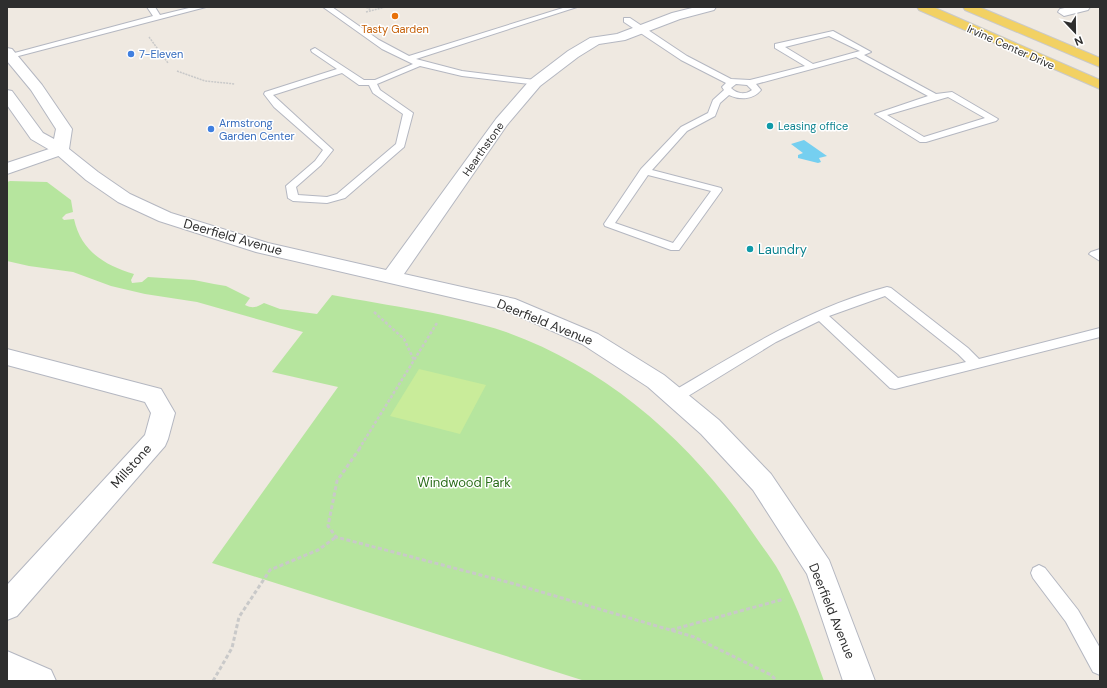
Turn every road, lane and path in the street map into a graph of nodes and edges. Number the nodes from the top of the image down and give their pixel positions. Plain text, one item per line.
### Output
1 (151, 7) edge
2 (202, 7) edge
3 (366, 7) edge
4 (385, 7) edge
5 (573, 7) edge
6 (666, 7) edge
7 (710, 7) edge
8 (923, 7) edge
9 (969, 7) edge
10 (1084, 7) edge
11 (331, 8) edge
12 (371, 11) junction
13 (653, 11) dead end
14 (1064, 12) dead end
15 (365, 13) dead end
16 (158, 18) junction
17 (641, 22) junction
18 (145, 31) dead end
19 (595, 41) junction
20 (315, 50) dead end
21 (857, 55) junction
22 (10, 58) edge
23 (408, 59) junction
24 (168, 63) dead end
25 (421, 63) junction
26 (1100, 63) edge
27 (811, 66) junction
28 (343, 70) junction
29 (177, 71) dead end
30 (372, 83) junction
31 (535, 83) junction
32 (750, 83) junction
33 (235, 84) dead end
34 (1100, 86) edge
35 (729, 87) junction
36 (7, 94) edge
37 (935, 98) junction
38 (61, 150) junction
39 (7, 169) edge
40 (645, 171) junction
41 (1100, 252) edge
42 (1100, 257) edge
43 (391, 277) junction
44 (374, 312) dead end
45 (820, 315) junction
46 (437, 323) dead end
47 (1100, 332) edge
48 (7, 357) edge
49 (414, 360) junction
50 (976, 364) junction
51 (675, 397) junction
52 (336, 538) junction
53 (1040, 573) dead end
54 (784, 599) dead end
55 (7, 606) edge
56 (670, 630) junction
57 (1100, 666) edge
58 (7, 667) edge
59 (40, 681) edge
60 (213, 681) edge
61 (777, 681) edge
62 (859, 681) edge

1 - 16 lane
2 - 16 lane
3 - 12 path
4 - 12 path
5 - 23 lane
6 - 13 street
7 - 17 street, Hearthstone
8 - 34 main road, Irvine Center Drive
9 - 26 main road, Irvine Center Drive
10 - 14 street
11 - 23 lane
12 - 15 path
16 - 22 lane
17 - 19 street, Hearthstone
17 - 19 street, Hearthstone
17 - 35 lane
18 - 24 path
19 - 31 street, Hearthstone
20 - 28 lane
21 - 27 lane
21 - 27 lane
21 - 37 lane
22 - 38 street
23 - 25 lane
25 - 30 lane
25 - 31 lane
27 - 32 lane
28 - 30 lane
28 - 30 lane
29 - 33 path
31 - 43 street, Hearthstone
32 - 35 lane
32 - 35 lane
35 - 40 lane
36 - 38 street, Deerfield Avenue
37 - 37 lane
38 - 39 street
38 - 43 street, Deerfield Avenue
40 - 40 lane
41 - 42 lane
43 - 51 street, Deerfield Avenue
44 - 49 path
45 - 50 lane
45 - 50 lane
45 - 51 lane
46 - 49 path
47 - 50 lane
48 - 55 street, Millstone
49 - 52 path
51 - 62 street, Deerfield Avenue
52 - 56 path
52 - 60 path
53 - 57 lane
54 - 56 path
56 - 61 path
58 - 59 street

